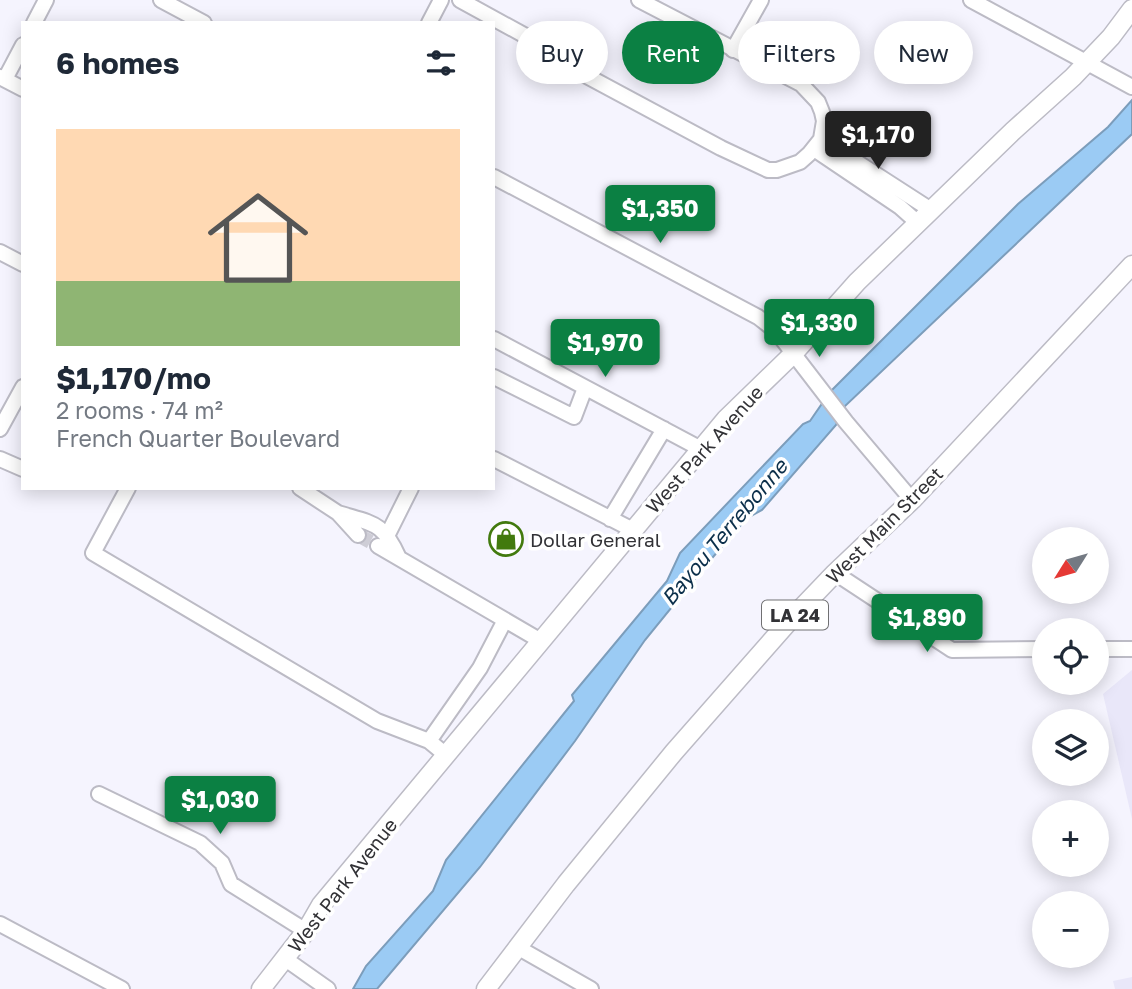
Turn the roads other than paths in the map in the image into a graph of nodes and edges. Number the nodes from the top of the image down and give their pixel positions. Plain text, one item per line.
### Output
1 (46, 0) edge
2 (161, 0) edge
3 (441, 0) edge
4 (460, 0) edge
5 (639, 0) edge
6 (761, 0) edge
7 (971, 0) edge
8 (1132, 9) edge
9 (35, 21) edge
10 (200, 21) edge
11 (430, 21) edge
12 (21, 48) edge
13 (733, 50) junction
14 (1087, 62) junction
15 (2, 78) edge
16 (1132, 87) edge
17 (21, 88) edge
18 (817, 144) junction
19 (495, 178) edge
20 (931, 210) junction
21 (918, 223) junction
22 (0, 252) edge
23 (21, 263) edge
24 (1132, 265) edge
25 (495, 340) edge
26 (793, 354) junction
27 (495, 378) edge
28 (585, 388) junction
29 (21, 391) edge
30 (0, 429) edge
31 (664, 429) junction
32 (701, 449) junction
33 (0, 459) edge
34 (495, 460) edge
35 (21, 468) edge
36 (127, 490) edge
37 (303, 490) edge
38 (410, 490) edge
39 (912, 500) junction
40 (338, 513) junction
41 (610, 519) junction
42 (633, 530) junction
43 (388, 534) junction
44 (358, 535) tunnel mouth
45 (378, 546) tunnel mouth
46 (399, 558) junction
47 (835, 573) junction
48 (505, 620) junction
49 (541, 641) junction
50 (1032, 649) edge
51 (1109, 649) edge
52 (1132, 649) edge
53 (429, 741) junction
54 (446, 755) junction
55 (99, 793) dead end
56 (0, 924) edge
57 (306, 930) junction
58 (517, 947) junction
59 (284, 958) junction
60 (122, 989) edge
61 (261, 989) edge
62 (328, 989) edge
63 (486, 989) edge
64 (592, 989) edge

1 - 9 street
2 - 10 street
3 - 11 street
4 - 18 street
5 - 13 street
6 - 13 street
7 - 14 street
8 - 14 main road, West Park Avenue
12 - 15 street
13 - 18 street
14 - 16 street
14 - 20 main road, West Park Avenue
15 - 17 street
18 - 20 street
18 - 21 street
19 - 26 street
20 - 21 main road, West Park Avenue
21 - 26 main road, West Park Avenue
22 - 23 street
24 - 39 main road, West Main Street / LA 24
25 - 28 street
26 - 32 main road, West Park Avenue
26 - 39 street
27 - 28 street
28 - 31 street
29 - 30 street
31 - 32 street
31 - 41 street
32 - 42 main road, West Park Avenue
33 - 35 street
34 - 41 street
36 - 53 street
37 - 40 street
38 - 43 street
39 - 47 main road, West Main Street / LA 24
40 - 43 street
40 - 44 street
41 - 42 street
42 - 49 main road, West Park Avenue
43 - 46 street
45 - 46 street
46 - 48 street
47 - 50 street
47 - 58 main road, West Main Street / LA 24
48 - 49 street
48 - 53 street
49 - 54 main road, West Park Avenue
51 - 52 street
53 - 54 street
54 - 57 main road, West Park Avenue
55 - 57 street
56 - 60 street
57 - 59 main road, West Park Avenue
58 - 63 main road, West Main Street / LA 24
58 - 64 street
59 - 61 main road, West Park Avenue
59 - 62 street

